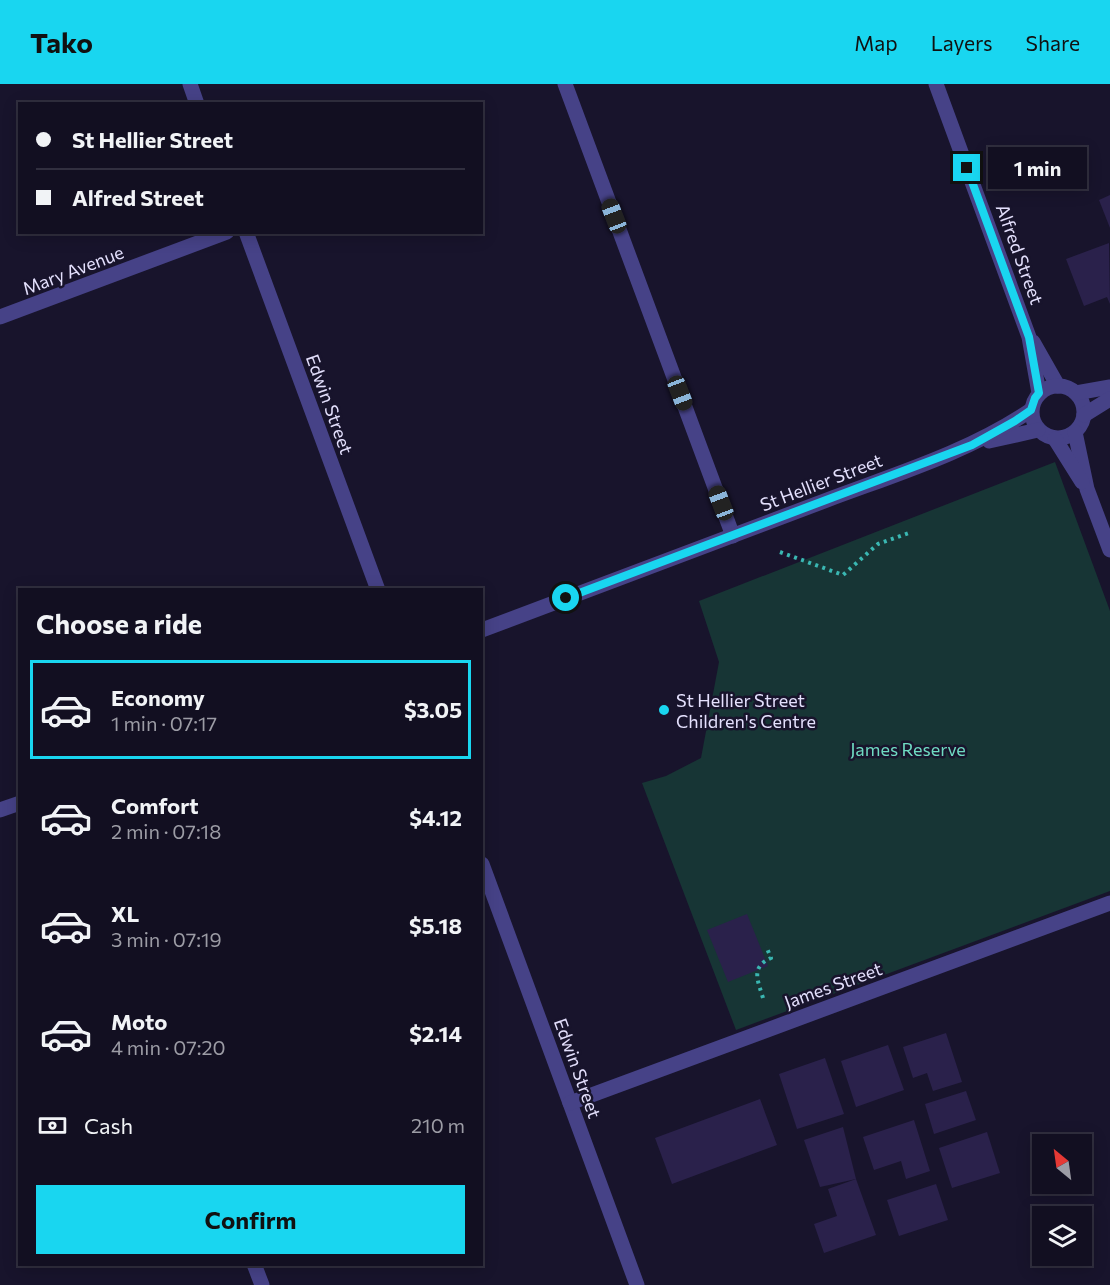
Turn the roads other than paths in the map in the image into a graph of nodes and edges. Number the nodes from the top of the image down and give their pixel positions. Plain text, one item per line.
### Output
1 (190, 84) edge
2 (565, 84) edge
3 (936, 84) edge
4 (196, 102) edge
5 (222, 234) edge
6 (247, 234) edge
7 (0, 317) edge
8 (1029, 337) junction
9 (1058, 386) junction
10 (1110, 387) edge
11 (1039, 393) junction
12 (1076, 393) junction
13 (1110, 399) edge
14 (1031, 410) junction
15 (1084, 415) junction
16 (1038, 430) junction
17 (1075, 432) junction
18 (1055, 439) junction
19 (972, 445) junction
20 (1087, 489) junction
21 (734, 536) junction
22 (1110, 550) edge
23 (377, 588) edge
24 (483, 630) edge
25 (18, 804) edge
26 (0, 810) edge
27 (483, 867) edge
28 (1110, 903) edge
29 (570, 1103) junction
30 (255, 1266) edge
31 (261, 1285) edge
32 (637, 1285) edge

1 - 4 street
2 - 21 street
3 - 8 street, Alfred Street
5 - 7 street, Mary Avenue
6 - 23 street, Edwin Street
8 - 9 street, Alfred Street
8 - 11 street, Alfred Street
9 - 11 street
9 - 12 street
10 - 12 street
11 - 14 street
12 - 15 street
13 - 15 street
14 - 16 street
14 - 19 street, St Hellier Street
15 - 17 street
16 - 18 street
16 - 19 street, St Hellier Street
17 - 18 street
17 - 20 street
18 - 20 street
19 - 21 street, St Hellier Street
20 - 22 street
21 - 24 street, St Hellier Street
25 - 26 street
27 - 29 street, Edwin Street
28 - 29 street, James Street
29 - 32 street, Edwin Street
30 - 31 street

